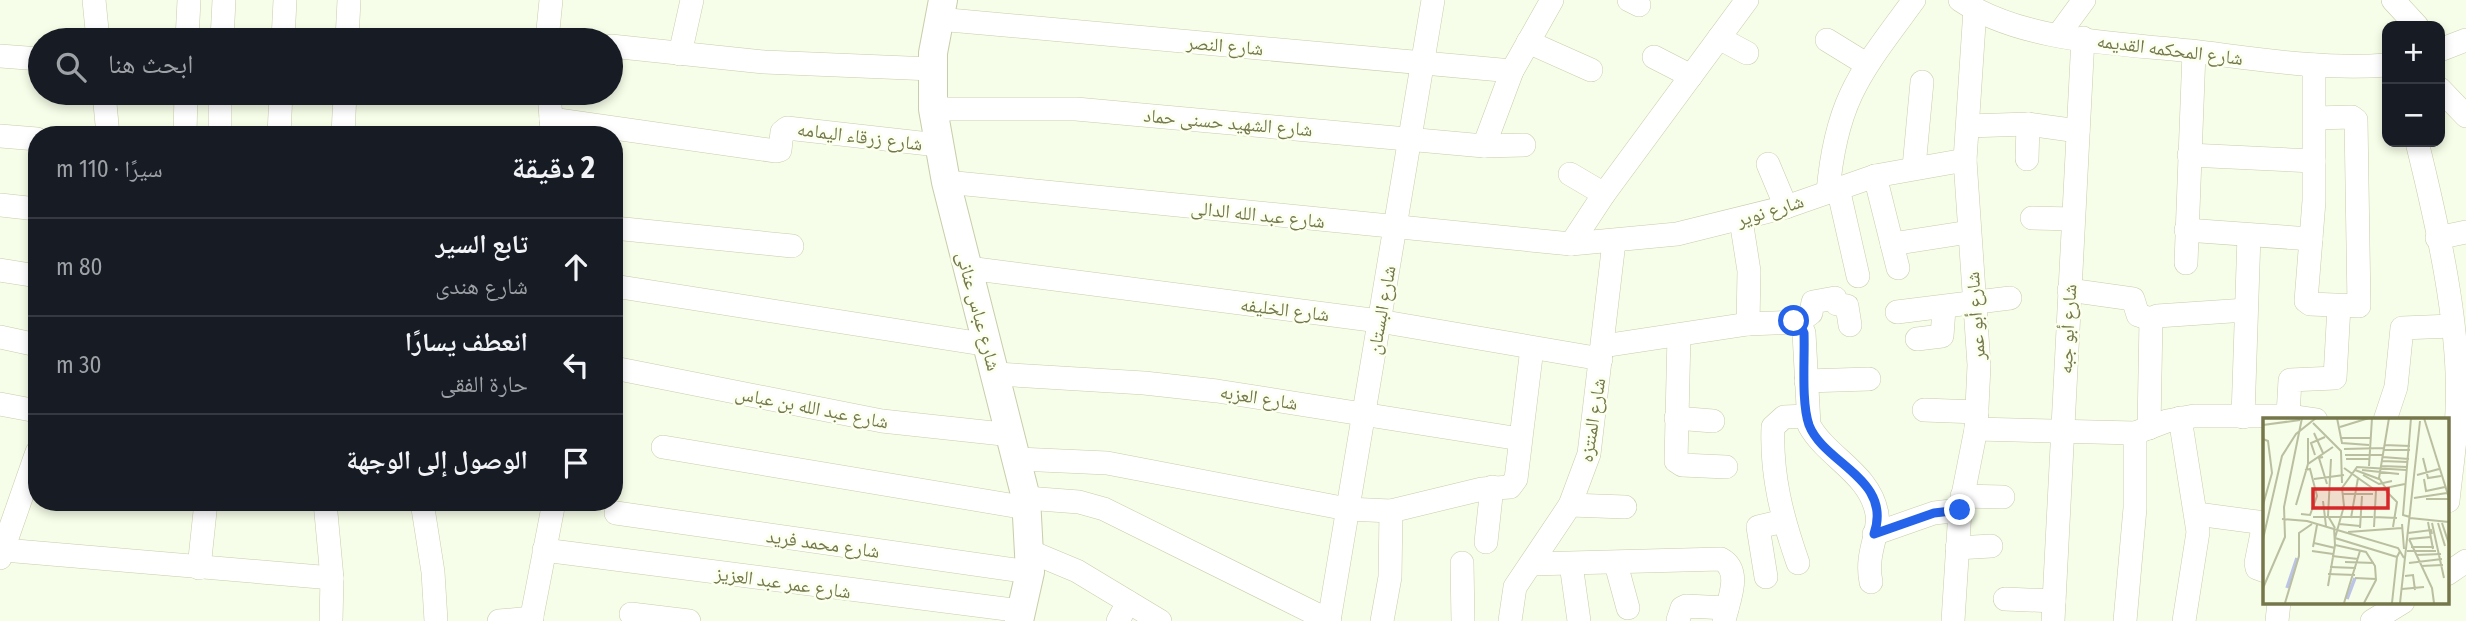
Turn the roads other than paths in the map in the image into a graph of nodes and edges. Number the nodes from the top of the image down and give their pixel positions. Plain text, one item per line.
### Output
1 (94, 0) edge
2 (189, 0) edge
3 (223, 0) edge
4 (285, 0) edge
5 (349, 0) edge
6 (551, 0) edge
7 (692, 0) edge
8 (1433, 0) edge
9 (1552, 0) edge
10 (1747, 0) edge
11 (1914, 0) edge
12 (2084, 0) edge
13 (2393, 0) edge
14 (1965, 3) edge
15 (940, 9) edge
16 (2412, 21) edge
17 (98, 28) edge
18 (188, 28) edge
19 (222, 28) edge
20 (284, 28) edge
21 (348, 28) edge
22 (552, 28) edge
23 (2059, 34) junction
24 (1719, 38) junction
25 (2083, 38) junction
26 (1827, 40) dead end
27 (2466, 40) edge
28 (1528, 42) junction
29 (623, 47) edge
30 (2445, 48) edge
31 (2194, 52) junction
32 (1747, 53) dead end
33 (680, 54) junction
34 (0, 56) edge
35 (28, 57) edge
36 (1654, 57) dead end
37 (1424, 63) junction
38 (1866, 64) junction
39 (2314, 65) junction
40 (2382, 65) edge
41 (932, 69) junction
42 (1591, 70) dead end
43 (1512, 71) junction
44 (1691, 76) junction
45 (1922, 82) dead end
46 (2445, 94) edge
47 (105, 105) edge
48 (186, 105) edge
49 (220, 105) edge
50 (280, 105) edge
51 (344, 105) edge
52 (550, 105) edge
53 (933, 109) junction
54 (2466, 116) edge
55 (2315, 118) junction
56 (2028, 124) junction
57 (107, 126) edge
58 (185, 126) edge
59 (220, 126) edge
60 (279, 126) edge
61 (343, 126) edge
62 (552, 126) edge
63 (1968, 126) junction
64 (2078, 131) junction
65 (623, 135) edge
66 (0, 136) edge
67 (28, 138) edge
68 (1410, 139) junction
69 (938, 145) junction
70 (1524, 145) dead end
71 (1483, 146) junction
72 (2418, 147) edge
73 (2189, 155) junction
74 (2027, 159) dead end
75 (1965, 160) junction
76 (2314, 161) junction
77 (1768, 164) dead end
78 (1914, 167) junction
79 (1570, 174) dead end
80 (1875, 176) junction
81 (946, 182) junction
82 (1833, 190) junction
83 (1604, 194) junction
84 (0, 205) edge
85 (1786, 207) junction
86 (28, 208) edge
87 (2032, 218) dead end
88 (2073, 219) junction
89 (1741, 220) junction
90 (1395, 228) junction
91 (623, 229) edge
92 (2186, 230) junction
93 (1969, 232) junction
94 (2466, 232) edge
95 (2249, 235) junction
96 (2311, 239) junction
97 (2437, 239) junction
98 (1614, 242) junction
99 (1571, 244) junction
100 (1892, 244) junction
101 (792, 246) dead end
102 (2186, 263) dead end
103 (968, 268) junction
104 (1898, 268) dead end
105 (0, 270) edge
106 (28, 275) edge
107 (1858, 276) dead end
108 (623, 287) edge
109 (2069, 289) junction
110 (2010, 298) dead end
111 (1975, 302) junction
112 (2339, 306) junction
113 (1944, 309) junction
114 (2246, 310) junction
115 (1897, 312) dead end
116 (2151, 319) junction
117 (2456, 320) edge
118 (1379, 321) junction
119 (1748, 324) junction
120 (1850, 325) dead end
121 (1801, 328) junction
122 (1679, 335) junction
123 (0, 337) edge
124 (1917, 339) dead end
125 (28, 343) edge
126 (989, 345) junction
127 (1532, 348) junction
128 (1602, 353) junction
129 (623, 370) edge
130 (996, 374) junction
131 (1868, 379) dead end
132 (1806, 381) junction
133 (0, 404) edge
134 (28, 409) edge
135 (1924, 410) dead end
136 (1364, 413) junction
137 (1807, 416) junction
138 (2288, 416) junction
139 (2243, 417) junction
140 (1676, 418) junction
141 (2180, 418) junction
142 (2302, 418) edge
143 (2386, 418) edge
144 (1976, 420) junction
145 (1713, 421) dead end
146 (2142, 430) junction
147 (2062, 432) junction
148 (1520, 439) junction
149 (663, 447) dead end
150 (1015, 447) junction
151 (1726, 467) dead end
152 (28, 474) edge
153 (1492, 487) junction
154 (2003, 497) dead end
155 (2454, 500) edge
156 (1026, 503) junction
157 (1961, 503) junction
158 (1570, 505) junction
159 (1625, 507) dead end
160 (1347, 509) junction
161 (205, 511) edge
162 (326, 511) edge
163 (423, 511) edge
164 (552, 511) edge
165 (1391, 511) junction
166 (616, 513) dead end
167 (2197, 514) junction
168 (7, 519) edge
169 (1784, 521) junction
170 (2263, 523) edge
171 (2263, 528) edge
172 (1874, 534) junction
173 (1486, 542) dead end
174 (1991, 546) dead end
175 (1957, 548) junction
176 (544, 550) junction
177 (2, 554) edge
178 (1030, 561) junction
179 (2466, 561) edge
180 (1462, 563) dead end
181 (1798, 563) dead end
182 (1532, 564) junction
183 (1571, 564) junction
184 (1615, 564) junction
185 (200, 568) junction
186 (2263, 570) edge
187 (2448, 572) edge
188 (1766, 577) dead end
189 (332, 578) junction
190 (1871, 582) dead end
191 (2005, 599) dead end
192 (2400, 604) edge
193 (1628, 608) dead end
194 (2053, 611) edge
195 (1123, 612) edge
196 (631, 614) dead end
197 (1725, 615) edge
198 (1021, 616) edge
199 (531, 619) edge
200 (1678, 620) edge
201 (331, 621) edge
202 (436, 621) edge
203 (499, 621) edge
204 (689, 621) edge
205 (1160, 621) edge
206 (1330, 621) edge
207 (1382, 621) edge
208 (1463, 621) edge
209 (1510, 621) edge
210 (1579, 621) edge
211 (1953, 621) edge
212 (2125, 621) edge
213 (2183, 621) edge
214 (2372, 621) edge

1 - 17 street
2 - 18 street
3 - 19 street
4 - 20 street
5 - 21 street
6 - 22 street
7 - 33 street
8 - 37 street, شارع البستان
9 - 28 street
10 - 24 street
11 - 38 street
12 - 23 street
13 - 16 street
14 - 23 street, شارع المحكمه القديمه
14 - 63 street, شارع أبو عمر
15 - 37 street, شارع النصر
15 - 41 street, شارع عباس عنانى
23 - 25 street, شارع المحكمه القديمه
24 - 32 street
24 - 44 street
25 - 31 street, شارع المحكمه القديمه
25 - 64 street, شارع أبو جبه
26 - 38 street
27 - 30 street
28 - 42 street
28 - 43 street
29 - 33 street
31 - 39 street, شارع المحكمه القديمه
31 - 73 street
33 - 41 street
34 - 35 street
36 - 44 street
37 - 43 street, شارع النصر
37 - 68 street, شارع البستان
38 - 82 street
39 - 40 street, شارع المحكمه القديمه
39 - 55 street
41 - 53 street, شارع عباس عنانى
43 - 71 street
44 - 83 street
45 - 78 street
46 - 54 street
47 - 57 street
48 - 58 street
49 - 59 street
50 - 60 street
51 - 61 street
52 - 62 street
53 - 68 street, شارع الشهيد حسنى حماد
53 - 69 street, شارع عباس عنانى
55 - 76 street
55 - 112 street
56 - 63 street
56 - 64 street
56 - 74 street
63 - 75 street, شارع أبو عمر
64 - 88 street, شارع أبو جبه
65 - 69 street, شارع زرقاء اليمامه
66 - 67 street
68 - 71 street, شارع الشهيد حسنى حماد
68 - 90 street, شارع البستان
69 - 81 street, شارع عباس عنانى
70 - 71 street, شارع الشهيد حسنى حماد
72 - 97 street
73 - 76 street
73 - 92 street
75 - 78 street, شارع نوير
75 - 93 street, شارع أبو عمر
76 - 96 street
77 - 85 street
78 - 80 street, شارع نوير
79 - 83 street
80 - 82 street, شارع نوير
80 - 100 street
81 - 90 street, شارع عبد الله الدالى
81 - 103 street, شارع عباس عنانى
82 - 85 street, شارع نوير
82 - 107 street
83 - 99 street
84 - 86 street
85 - 89 street, شارع نوير
87 - 88 street
88 - 109 street, شارع أبو جبه
89 - 98 street, شارع نوير
89 - 119 street
90 - 99 street, شارع عبد الله الدالى
90 - 118 street, شارع البستان
91 - 101 street
92 - 95 street
92 - 102 street
93 - 100 street
93 - 111 street, شارع أبو عمر
94 - 97 street
95 - 96 street
95 - 114 street
96 - 112 street
97 - 117 street
98 - 99 street, شارع نوير
98 - 128 street, شارع المنتزه
100 - 104 street
103 - 118 street, شارع الخليفه
103 - 126 street, شارع عباس عنانى
105 - 106 street
108 - 126 street
109 - 116 street
109 - 147 street, شارع أبو جبه
110 - 111 street
111 - 113 street
111 - 144 street, شارع أبو عمر
112 - 138 street
113 - 115 street
113 - 124 street
114 - 116 street
114 - 139 street
116 - 146 street
117 - 143 street
117 - 155 street
118 - 127 street, شارع الخليفه
118 - 136 street, شارع البستان
119 - 121 street, شارع الخليفه
119 - 122 street, شارع الخليفه
120 - 121 street
121 - 132 street
122 - 128 street, شارع الخليفه
122 - 140 street
123 - 125 street
126 - 130 street, شارع عباس عنانى
127 - 128 street, شارع الخليفه
127 - 148 street
128 - 158 street, شارع المنتزه
129 - 150 street, شارع عبد الله بن عباس
130 - 136 street, شارع العزبه
130 - 150 street, شارع عباس عنانى
131 - 132 street
132 - 137 street
133 - 134 street
135 - 144 street
136 - 148 street, شارع العزبه
136 - 160 street, شارع البستان
137 - 169 street
137 - 172 street
138 - 139 street
138 - 142 street
139 - 141 street
140 - 145 street
140 - 151 street
141 - 146 street
141 - 167 street
144 - 147 street
144 - 157 street, شارع أبو عمر
146 - 147 street
146 - 212 street
147 - 194 street, شارع أبو جبه
148 - 153 street
149 - 156 street
150 - 156 street, شارع عباس عنانى
150 - 160 street, شارع عبد الله بن عباس
152 - 168 street
153 - 165 street, شارع عبد الله بن عباس
153 - 173 street
154 - 157 street
156 - 178 street, شارع عباس عنانى
156 - 206 street
157 - 172 street
157 - 175 street, شارع أبو عمر
158 - 159 street
158 - 182 street, شارع المنتزه
160 - 165 street, شارع عبد الله بن عباس
160 - 206 street, شارع البستان
161 - 185 street
162 - 189 street
163 - 202 street
164 - 176 street
165 - 207 street
166 - 178 street, شارع محمد فريد
167 - 170 street
167 - 213 street
168 - 177 street
169 - 181 street
169 - 188 street
171 - 186 street
172 - 190 street
174 - 175 street
175 - 211 street, شارع أبو عمر
176 - 198 street, شارع عمر عبد العزيز
176 - 199 street
177 - 185 street
178 - 195 street, شارع محمد فريد
178 - 198 street, شارع عباس عنانى
179 - 187 street
180 - 208 street
182 - 183 street
182 - 209 street, شارع المنتزه
183 - 184 street
183 - 210 street
184 - 193 street
184 - 197 street
185 - 189 street
189 - 201 street
191 - 194 street
192 - 214 street
195 - 205 street, شارع محمد فريد
196 - 204 street
197 - 200 street
199 - 203 street

